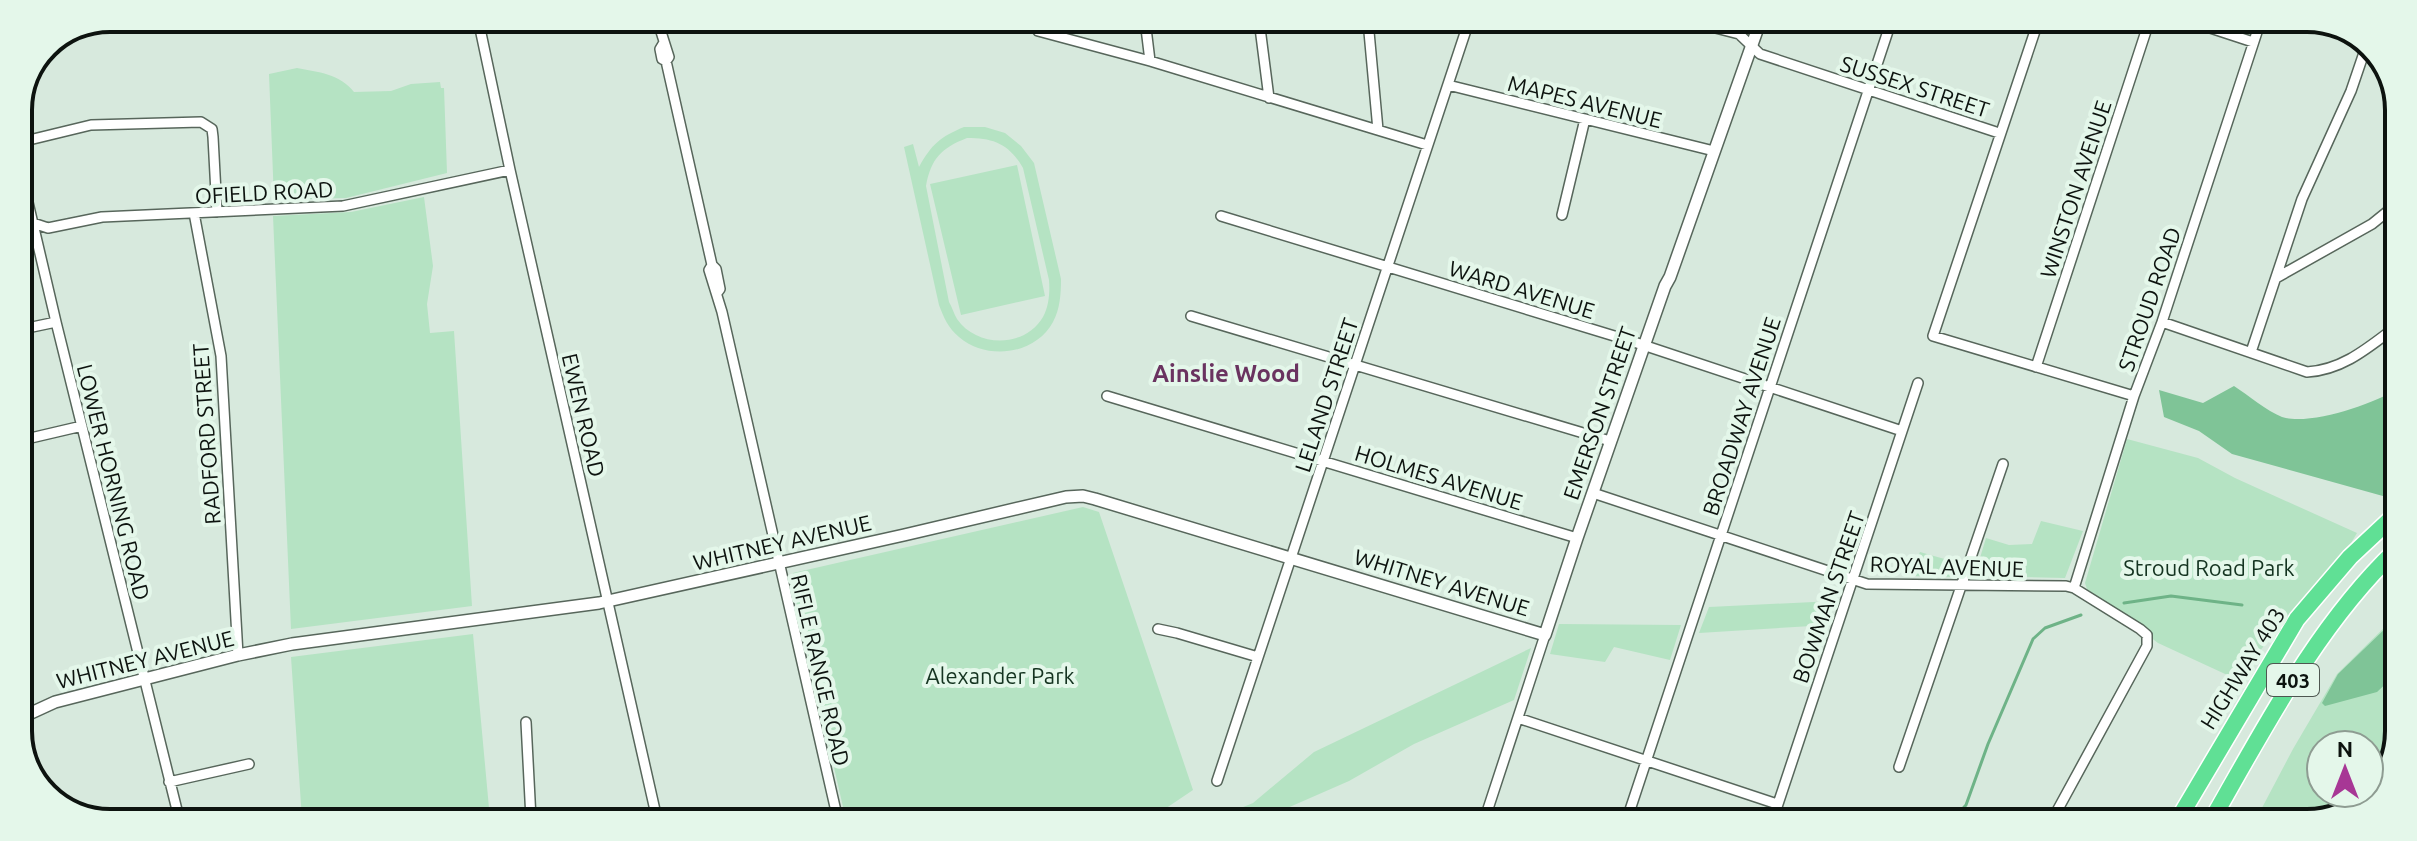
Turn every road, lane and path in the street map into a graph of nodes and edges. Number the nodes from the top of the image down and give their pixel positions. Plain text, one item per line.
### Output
1 (481, 32) edge
2 (660, 32) edge
3 (1042, 32) edge
4 (1146, 32) edge
5 (1261, 32) edge
6 (1369, 32) edge
7 (1465, 32) edge
8 (1731, 32) edge
9 (1756, 32) edge
10 (1888, 32) edge
11 (2034, 32) edge
12 (2146, 32) edge
13 (2222, 32) edge
14 (2257, 32) edge
15 (2253, 42) junction
16 (1751, 46) junction
17 (2363, 55) edge
18 (1150, 61) junction
19 (1448, 85) junction
20 (1868, 90) junction
21 (1269, 98) junction
22 (1585, 119) junction
23 (1378, 130) junction
24 (1999, 133) junction
25 (32, 144) edge
26 (1427, 145) junction
27 (1714, 151) junction
28 (510, 170) junction
29 (217, 212) junction
30 (194, 213) junction
31 (2385, 214) edge
32 (1562, 215) dead end
33 (32, 216) edge
34 (1221, 216) dead end
35 (33, 222) junction
36 (1387, 267) junction
37 (2276, 278) junction
38 (1191, 316) dead end
39 (56, 322) junction
40 (2162, 322) junction
41 (32, 327) edge
42 (2385, 334) edge
43 (1644, 346) junction
44 (2251, 352) junction
45 (1355, 364) junction
46 (2036, 367) junction
47 (1918, 383) dead end
48 (1769, 389) junction
49 (1107, 396) dead end
50 (2134, 396) junction
51 (82, 426) junction
52 (1902, 431) junction
53 (32, 438) edge
54 (1610, 441) junction
55 (1323, 461) junction
56 (2003, 464) dead end
57 (1593, 493) junction
58 (2385, 524) edge
59 (1721, 535) junction
60 (1577, 538) junction
61 (1291, 558) junction
62 (2385, 563) edge
63 (779, 564) junction
64 (1853, 580) junction
65 (1961, 586) junction
66 (2074, 588) junction
67 (608, 601) junction
68 (1158, 629) dead end
69 (1545, 635) junction
70 (238, 655) junction
71 (1258, 657) junction
72 (144, 679) junction
73 (32, 713) edge
74 (1518, 718) junction
75 (526, 722) dead end
76 (1646, 761) junction
77 (249, 764) dead end
78 (1899, 767) dead end
79 (1217, 781) dead end
80 (169, 782) junction
81 (1777, 804) junction
82 (176, 809) edge
83 (530, 809) edge
84 (655, 809) edge
85 (835, 809) edge
86 (1488, 809) edge
87 (1630, 809) edge
88 (1776, 809) edge
89 (2058, 809) edge
90 (2184, 809) edge
91 (2218, 809) edge

1 - 28 street, EWEN ROAD
2 - 63 street, RIFLE RANGE ROAD
3 - 18 street
4 - 18 street
5 - 21 street
6 - 23 street
7 - 19 street, LELAND STREET
8 - 16 street, SUSSEX STREET
9 - 16 street, EMERSON STREET
10 - 20 street, BROADWAY AVENUE
11 - 24 street
12 - 46 street, WINSTON AVENUE
13 - 15 street
14 - 15 street, STROUD ROAD
15 - 40 street, STROUD ROAD
16 - 20 street, SUSSEX STREET
16 - 27 street, EMERSON STREET
17 - 37 street
18 - 21 street
19 - 22 street, MAPES AVENUE
19 - 26 street, LELAND STREET
20 - 24 street, SUSSEX STREET
20 - 48 street, BROADWAY AVENUE
21 - 23 street
22 - 27 street, MAPES AVENUE
22 - 32 street
23 - 26 street
24 - 46 street
25 - 29 street
26 - 36 street, LELAND STREET
27 - 43 street, EMERSON STREET
28 - 29 street, OFIELD ROAD
28 - 67 street, EWEN ROAD
29 - 30 street, OFIELD ROAD
30 - 35 street, OFIELD ROAD
30 - 70 street, RADFORD STREET
31 - 37 street
33 - 35 street, LOWER HORNING ROAD
34 - 36 street, WARD AVENUE
35 - 39 street, LOWER HORNING ROAD
36 - 43 street, WARD AVENUE
36 - 45 street, LELAND STREET
37 - 44 street
38 - 45 street
39 - 41 street
39 - 51 street, LOWER HORNING ROAD
40 - 44 street
40 - 50 street, STROUD ROAD
42 - 44 street
43 - 48 street, WARD AVENUE
43 - 54 street, EMERSON STREET
45 - 54 street
45 - 55 street, LELAND STREET
46 - 50 street
47 - 52 street, BOWMAN STREET
48 - 52 street, WARD AVENUE
48 - 59 street, BROADWAY AVENUE
49 - 55 street, HOLMES AVENUE
50 - 66 street, STROUD ROAD
51 - 53 street
51 - 72 street, LOWER HORNING ROAD
52 - 64 street, BOWMAN STREET
54 - 57 street, EMERSON STREET
55 - 60 street, HOLMES AVENUE
55 - 61 street, LELAND STREET
56 - 65 street
57 - 59 street, ROYAL AVENUE
57 - 60 street, EMERSON STREET
58 - 90 highway, HIGHWAY 403 / 403
59 - 64 street, ROYAL AVENUE
59 - 76 street, BROADWAY AVENUE
60 - 69 street, EMERSON STREET
61 - 63 street, WHITNEY AVENUE
61 - 69 street, WHITNEY AVENUE
61 - 71 street, LELAND STREET
62 - 91 highway, 403
63 - 67 street, WHITNEY AVENUE
63 - 85 street, RIFLE RANGE ROAD
64 - 65 street, ROYAL AVENUE
64 - 81 street, BOWMAN STREET
65 - 66 street, ROYAL AVENUE
65 - 78 street
66 - 89 street
67 - 70 street, WHITNEY AVENUE
67 - 84 street, EWEN ROAD
68 - 71 street
69 - 74 street, EMERSON STREET
70 - 72 street, WHITNEY AVENUE
71 - 79 street, LELAND STREET
72 - 73 street, WHITNEY AVENUE
72 - 80 street, LOWER HORNING ROAD
74 - 76 street
74 - 86 street, EMERSON STREET
75 - 83 street
76 - 81 street
76 - 87 street, BROADWAY AVENUE
77 - 80 street
80 - 82 street, LOWER HORNING ROAD
81 - 88 street, BOWMAN STREET

